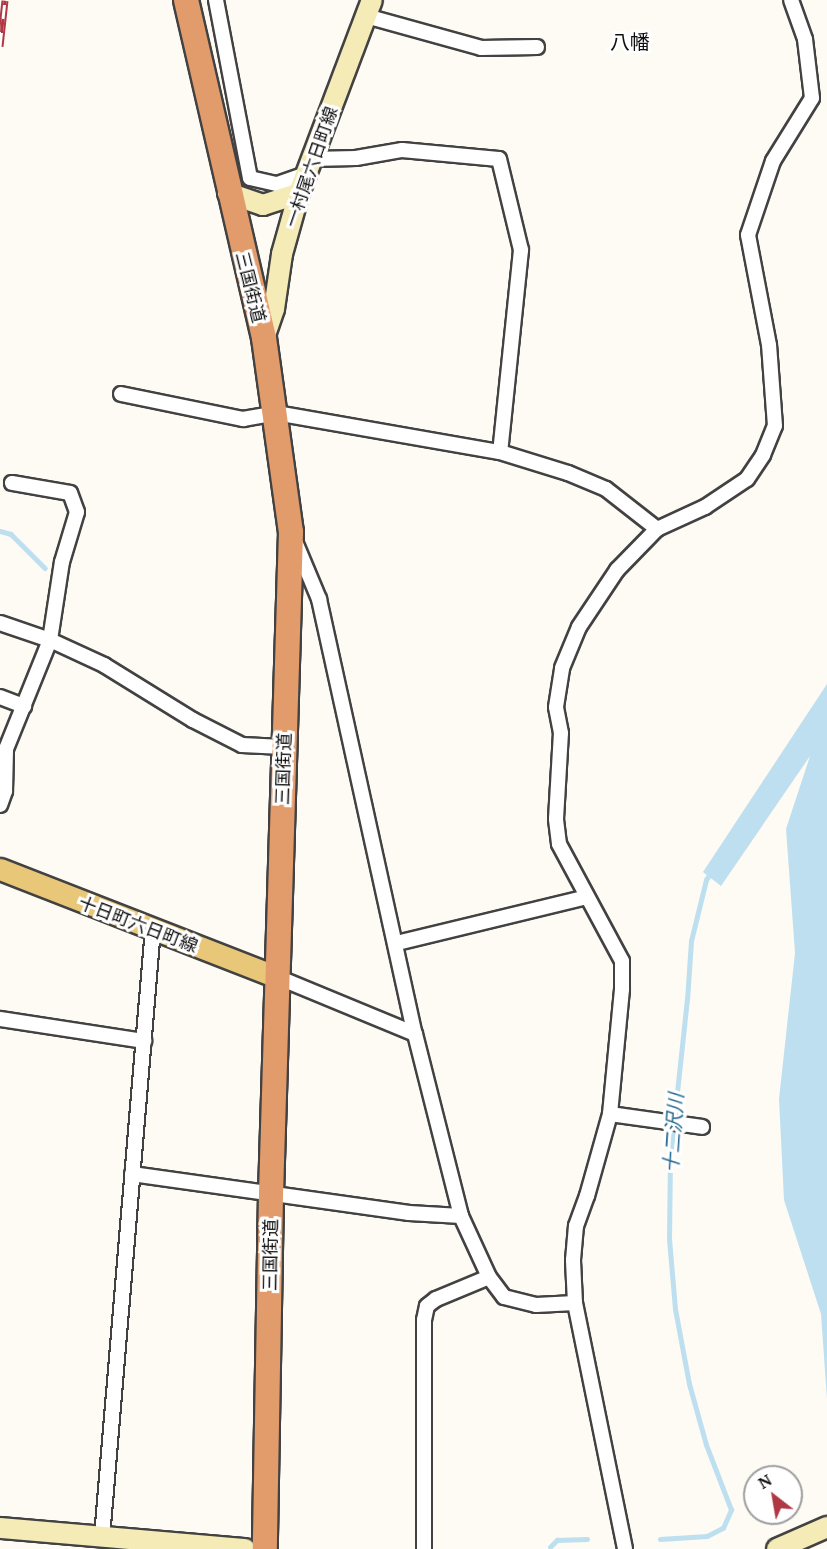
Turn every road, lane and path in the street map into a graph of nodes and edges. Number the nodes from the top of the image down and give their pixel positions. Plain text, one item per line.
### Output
1 (186, 0) edge
2 (216, 0) edge
3 (791, 0) edge
4 (369, 8) edge
5 (537, 47) dead end
6 (306, 175) junction
7 (228, 193) junction
8 (264, 338) junction
9 (121, 394) dead end
10 (276, 413) junction
11 (500, 452) junction
12 (12, 483) dead end
13 (657, 529) junction
14 (291, 532) junction
15 (0, 623) edge
16 (50, 640) junction
17 (0, 697) edge
18 (24, 706) junction
19 (283, 747) junction
20 (0, 805) edge
21 (0, 869) edge
22 (587, 897) junction
23 (153, 928) junction
24 (397, 943) junction
25 (277, 977) junction
26 (0, 1019) edge
27 (415, 1034) junction
28 (144, 1041) junction
29 (610, 1114) junction
30 (702, 1127) dead end
31 (132, 1174) junction
32 (271, 1194) junction
33 (461, 1216) junction
34 (489, 1277) junction
35 (575, 1303) junction
36 (827, 1527) edge
37 (0, 1528) edge
38 (102, 1537) junction
39 (782, 1547) edge
40 (245, 1549) edge
41 (265, 1549) edge
42 (424, 1549) edge
43 (625, 1549) edge

1 - 7 highway, 三国街道
2 - 6 street
3 - 13 street
4 - 5 street
4 - 6 main road, 一村尾六日町線
6 - 7 main road
6 - 8 main road, 一村尾六日町線
6 - 11 street
7 - 8 highway, 三国街道
8 - 10 highway, 三国街道
9 - 10 street
10 - 11 street
10 - 14 highway, 三国街道
11 - 13 street
12 - 16 street
13 - 22 street
14 - 19 highway, 三国街道
14 - 24 street
15 - 16 street
16 - 18 street
16 - 19 street
17 - 18 street
18 - 20 street
19 - 25 highway, 三国街道
21 - 23 main road, 十日町六日町線
22 - 24 street
22 - 29 street
23 - 25 main road, 十日町六日町線
23 - 28 street
24 - 27 street
25 - 27 street
25 - 32 highway, 三国街道
26 - 28 street
27 - 33 street
28 - 31 street
29 - 30 street
29 - 35 street
31 - 32 street
31 - 38 street
32 - 33 street
32 - 41 highway, 三国街道
33 - 34 street
34 - 35 street
34 - 42 street
35 - 43 street
36 - 39 main road
37 - 38 main road
38 - 40 main road

